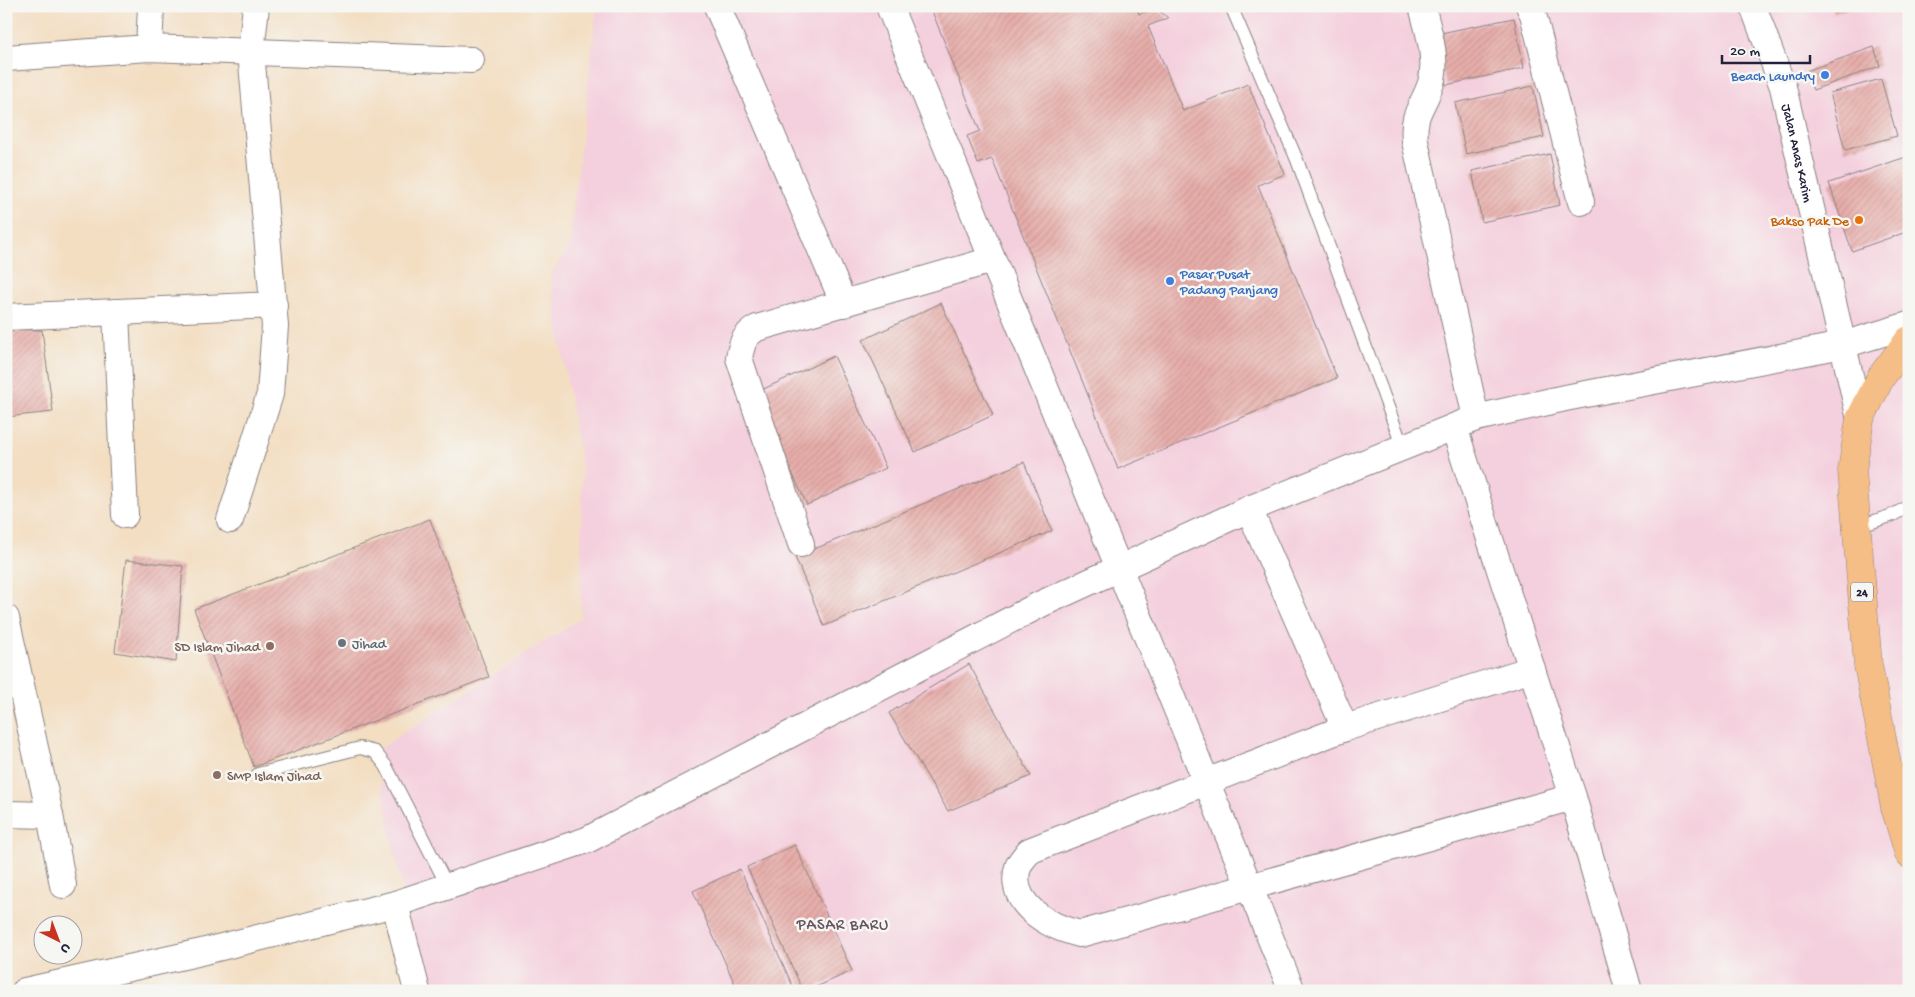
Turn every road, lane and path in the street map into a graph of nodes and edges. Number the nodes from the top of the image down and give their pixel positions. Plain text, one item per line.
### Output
1 (151, 6) edge
2 (256, 6) edge
3 (717, 6) edge
4 (889, 6) edge
5 (1231, 6) edge
6 (1422, 6) edge
7 (1528, 6) edge
8 (1753, 6) edge
9 (149, 48) junction
10 (251, 52) junction
11 (6, 58) edge
12 (471, 60) dead end
13 (1581, 202) dead end
14 (992, 260) junction
15 (844, 304) junction
16 (274, 305) junction
17 (116, 312) junction
18 (6, 317) edge
19 (1909, 325) edge
20 (1909, 340) edge
21 (1843, 345) junction
22 (1860, 419) junction
23 (1465, 423) junction
24 (1403, 448) junction
25 (1909, 506) edge
26 (1248, 509) junction
27 (125, 515) dead end
28 (230, 520) dead end
29 (1857, 527) junction
30 (801, 544) dead end
31 (1117, 568) junction
32 (6, 618) edge
33 (1532, 669) junction
34 (1345, 728) junction
35 (258, 774) dead end
36 (1207, 782) junction
37 (1573, 797) junction
38 (1902, 805) edge
39 (6, 814) edge
40 (50, 815) junction
41 (1909, 854) edge
42 (63, 885) dead end
43 (448, 887) junction
44 (1250, 887) junction
45 (395, 904) junction
46 (25, 991) edge
47 (417, 991) edge
48 (1292, 991) edge
49 (1629, 991) edge

1 - 9 street
2 - 10 street
3 - 15 street
4 - 14 street
5 - 24 lane
6 - 23 street
7 - 13 street
8 - 21 street, Jalan Anas Karim
9 - 10 street
9 - 11 street
10 - 12 street
10 - 16 street
14 - 15 street
14 - 31 street
15 - 30 street
16 - 17 street
16 - 28 street
17 - 18 street
17 - 27 street
19 - 21 street
20 - 22 highway, 24
21 - 22 street, Jalan Anas Karim
21 - 23 street
22 - 29 highway, 24
23 - 24 street
23 - 33 street
24 - 26 street
25 - 29 lane
26 - 31 street
26 - 34 street
29 - 38 highway, 24
31 - 36 street
31 - 43 street
32 - 40 street
33 - 34 street
33 - 37 street
34 - 36 street
35 - 43 lane
36 - 44 street
36 - 44 street
37 - 44 street
37 - 49 street
38 - 41 highway, 24
39 - 40 street
40 - 42 street
43 - 45 street
44 - 48 street
45 - 46 street
45 - 47 street

